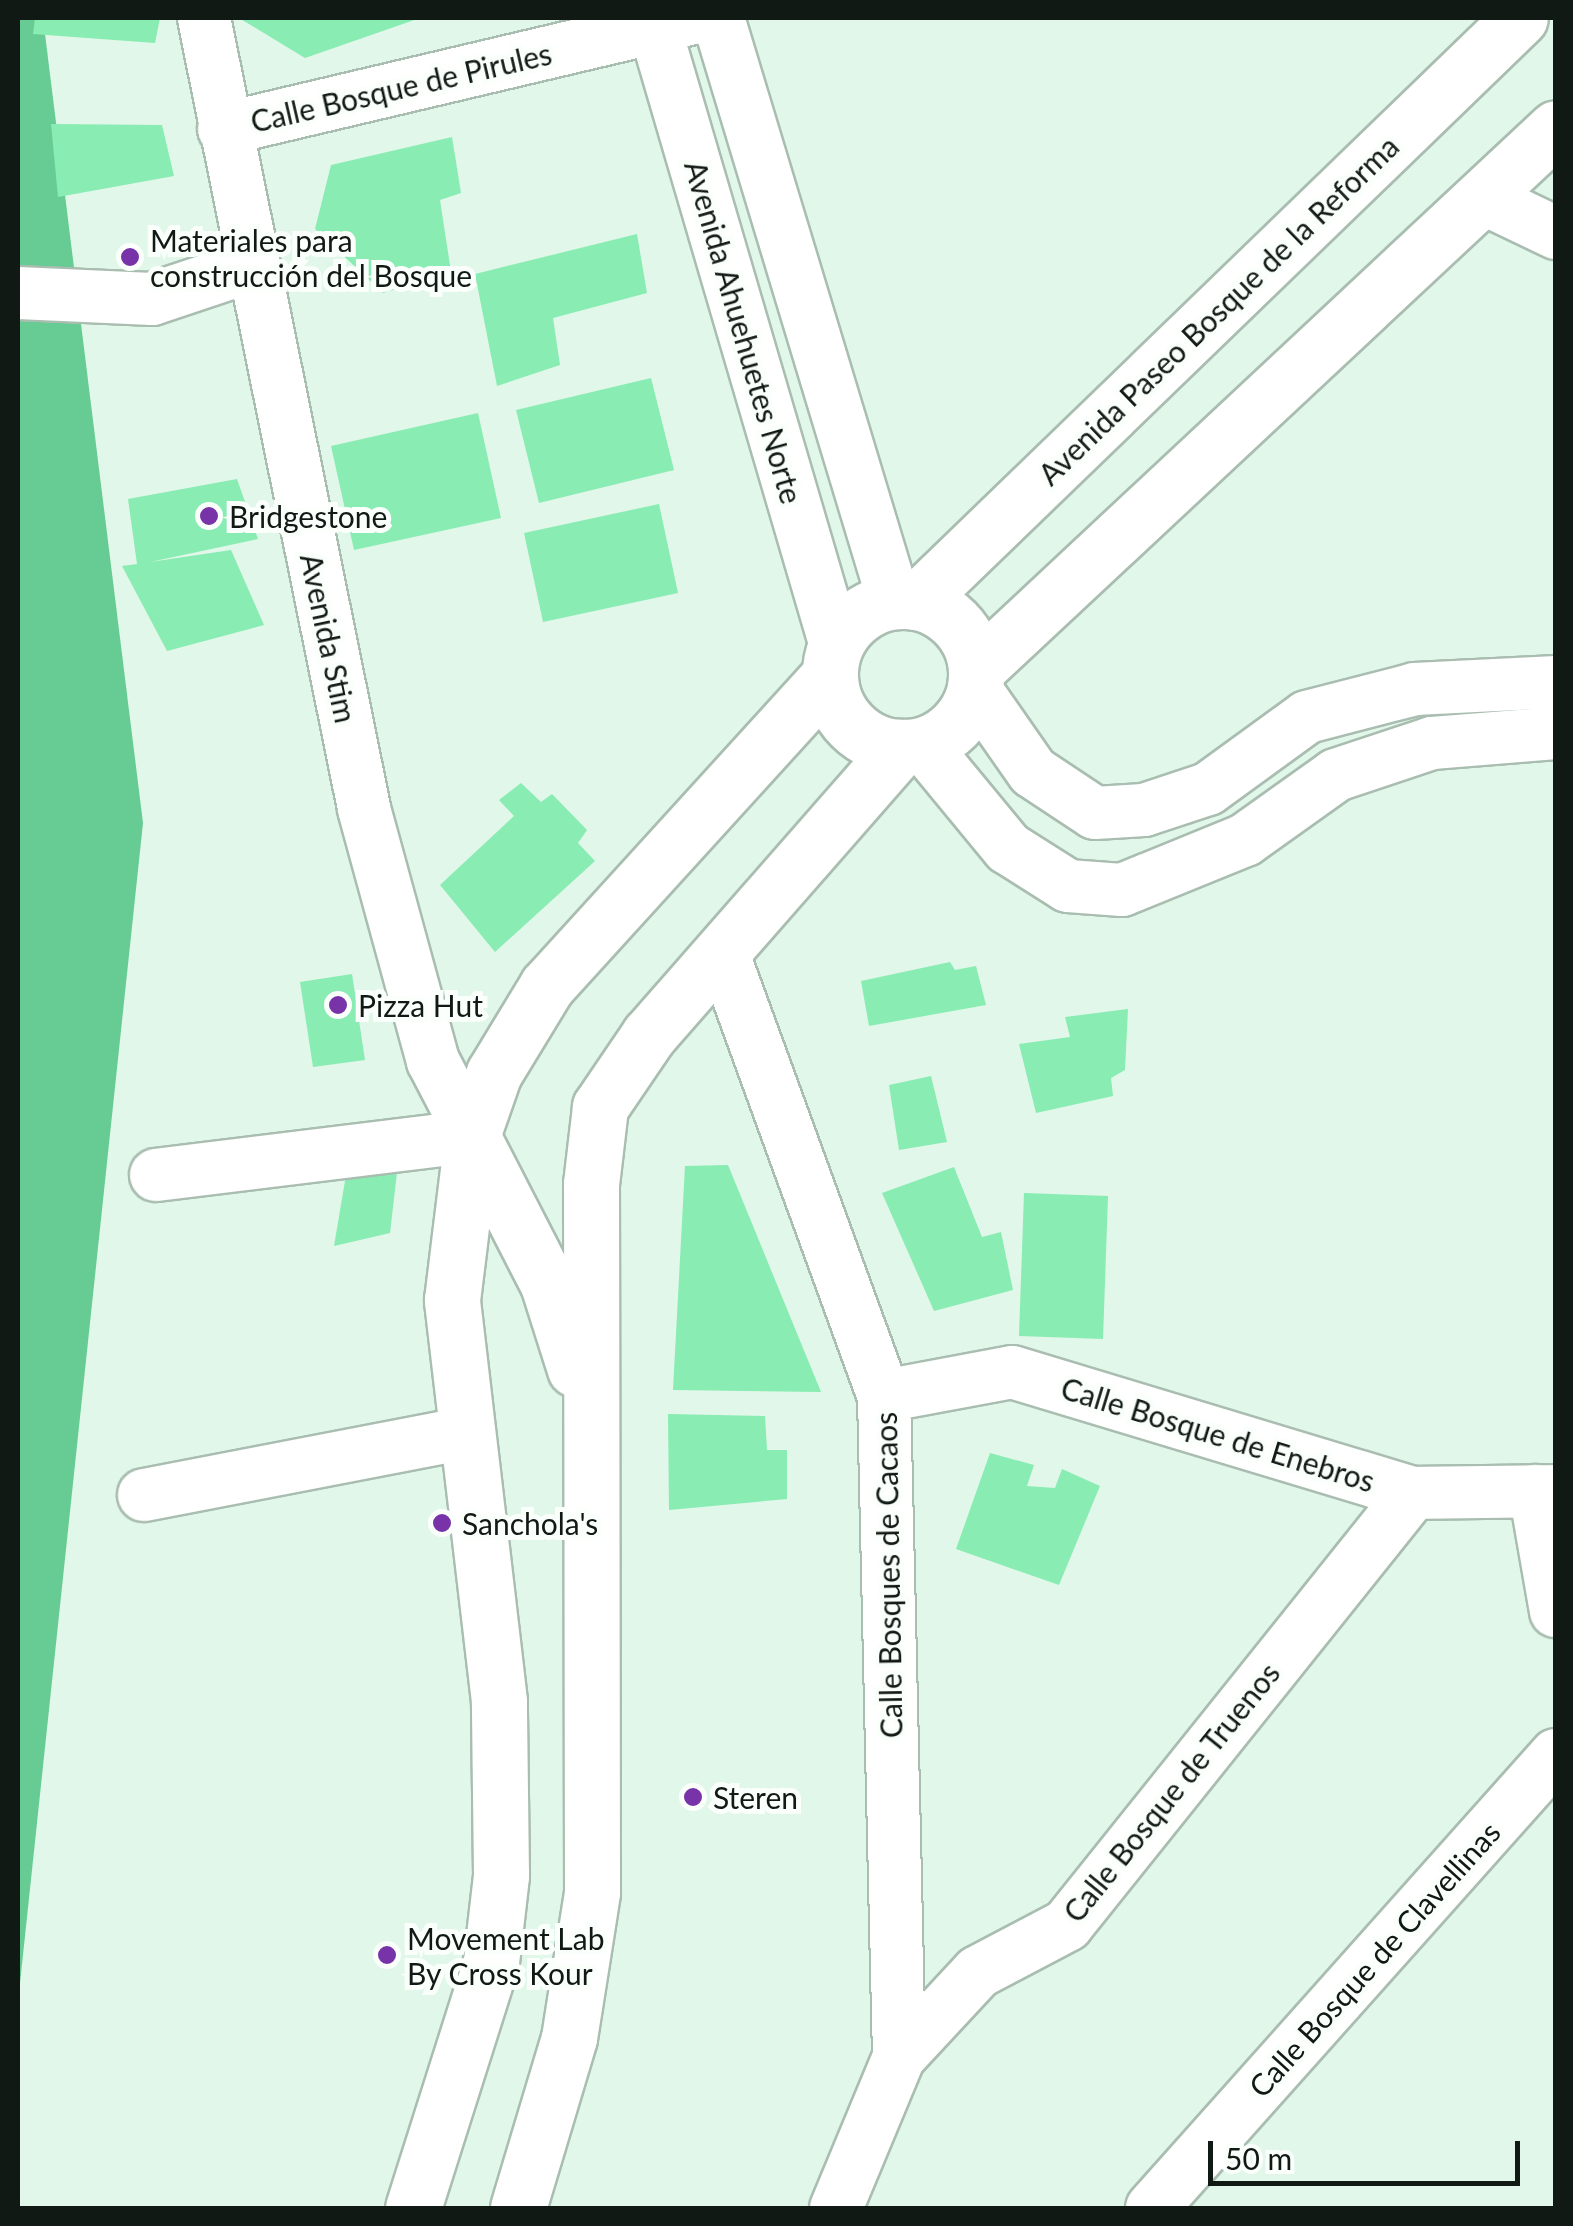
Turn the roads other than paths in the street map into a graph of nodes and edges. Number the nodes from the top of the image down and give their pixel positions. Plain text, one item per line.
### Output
1 (204, 18) edge
2 (718, 18) edge
3 (1520, 18) edge
4 (668, 21) edge
5 (1556, 128) edge
6 (224, 129) junction
7 (1485, 199) junction
8 (1556, 233) edge
9 (252, 266) junction
10 (18, 293) edge
11 (905, 602) junction
12 (833, 661) junction
13 (976, 679) junction
14 (1556, 682) edge
15 (1556, 733) edge
16 (912, 746) junction
17 (1246, 757) junction
18 (1290, 806) junction
19 (724, 958) junction
20 (472, 1136) junction
21 (156, 1174) dead end
22 (884, 1396) junction
23 (592, 1419) junction
24 (466, 1434) junction
25 (1545, 1491) edge
26 (1413, 1493) junction
27 (144, 1494) dead end
28 (1556, 1611) edge
29 (1556, 1755) edge
30 (899, 2057) junction
31 (413, 2208) edge
32 (518, 2208) edge
33 (836, 2208) edge
34 (1152, 2208) edge

1 - 6 street, Avenida Stim
2 - 11 street
3 - 11 main road, Avenida Paseo Bosque de la Reforma
4 - 6 street, Calle Bosque de Pirules
4 - 12 street, Avenida Ahuehuetes Norte
5 - 7 main road
6 - 9 street, Avenida Stim
7 - 8 street
7 - 13 main road
9 - 10 street
9 - 20 street, Avenida Stim
11 - 12 main road
11 - 13 main road
12 - 16 main road
12 - 20 main road
13 - 16 main road
13 - 17 street
14 - 17 street
15 - 18 street
16 - 18 street
16 - 19 main road
17 - 18 street
19 - 22 street, Calle Bosques de Cacaos
19 - 23 main road
20 - 21 street
20 - 23 main road
20 - 24 main road
22 - 26 street, Calle Bosque de Enebros
22 - 30 street, Calle Bosques de Cacaos
23 - 32 main road
24 - 27 street
24 - 31 main road
25 - 26 street, Calle Bosque de Enebros
25 - 28 street
26 - 30 street, Calle Bosque de Truenos
29 - 34 street, Calle Bosque de Clavellinas
30 - 33 street, Calle Bosques de Cacaos

